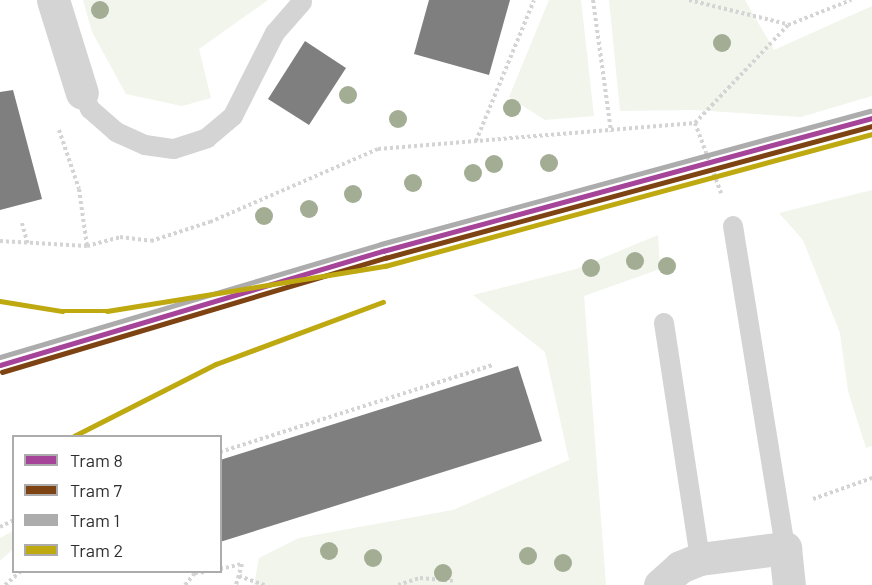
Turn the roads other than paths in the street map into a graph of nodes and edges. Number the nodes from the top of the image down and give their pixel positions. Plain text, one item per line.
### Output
1 (53, 0) edge
2 (302, 2) dead end
3 (82, 93) joint
4 (733, 226) road end
5 (664, 323) dead end
6 (785, 548) junction
7 (700, 559) junction
8 (660, 585) edge
9 (789, 585) edge

1 - 3 street
2 - 3 lane
4 - 6 lane
5 - 7 lane
6 - 7 street
6 - 9 street
7 - 8 street

